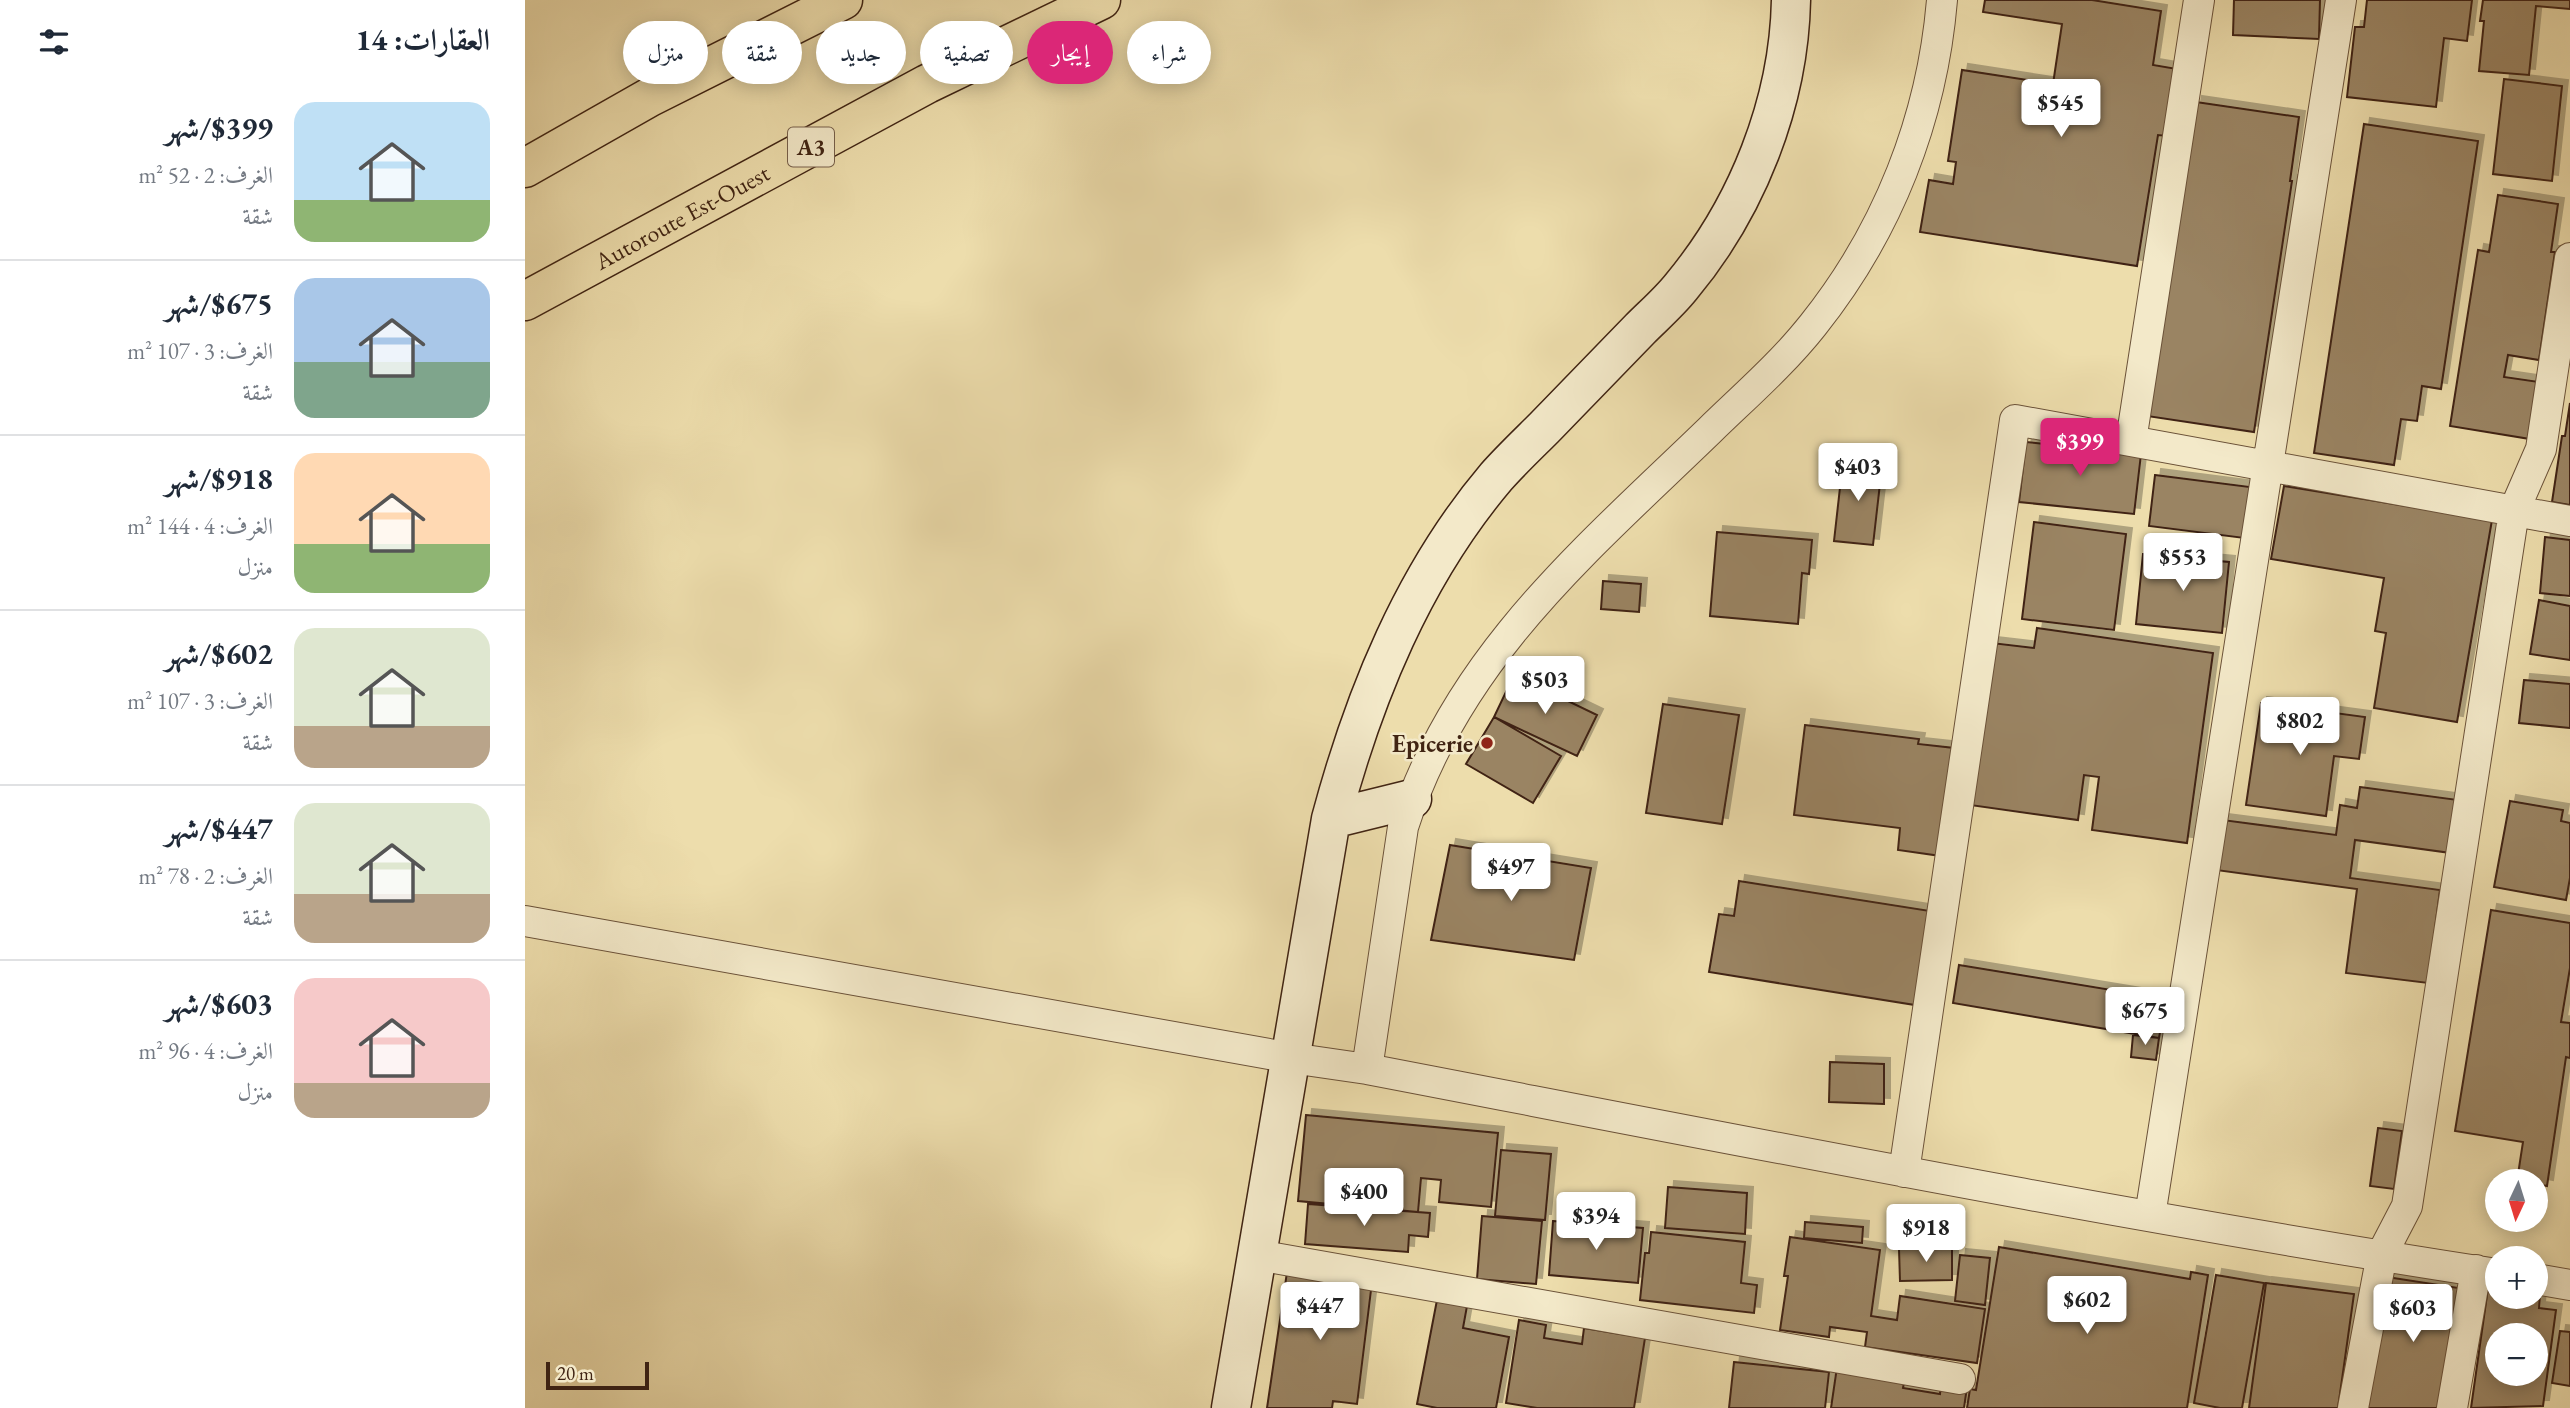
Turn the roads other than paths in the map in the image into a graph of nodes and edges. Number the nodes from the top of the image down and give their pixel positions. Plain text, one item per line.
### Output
1 (843, 0) edge
2 (1101, 0) edge
3 (1791, 0) edge
4 (1943, 0) edge
5 (2199, 0) edge
6 (2341, 0) edge
7 (525, 168) edge
8 (2570, 258) edge
9 (525, 301) edge
10 (2131, 442) junction
11 (2269, 465) junction
12 (2514, 511) junction
13 (2570, 521) edge
14 (1412, 799) junction
15 (1331, 819) junction
16 (525, 921) edge
17 (1291, 1058) junction
18 (1367, 1069) junction
19 (1904, 1172) junction
20 (2150, 1216) junction
21 (1257, 1255) junction
22 (2382, 1255) junction
23 (2485, 1272) edge
24 (2485, 1280) edge
25 (2548, 1281) edge
26 (2570, 1285) edge
27 (1960, 1379) dead end
28 (1231, 1408) edge
29 (2353, 1408) edge
30 (2452, 1408) edge

1 - 7 highway
2 - 9 highway, Autoroute Est-Ouest / A3
3 - 15 main road
4 - 14 street
5 - 10 street
6 - 11 street
8 - 12 street
10 - 11 street
10 - 19 street
11 - 12 street
11 - 20 street
12 - 13 street
12 - 22 street
14 - 15 main road
14 - 18 street
15 - 17 main road
16 - 17 street
17 - 18 street
17 - 21 main road
18 - 19 street
19 - 20 street
20 - 22 street
21 - 27 street
21 - 28 main road
22 - 23 street
22 - 29 street
24 - 30 street
25 - 26 street

